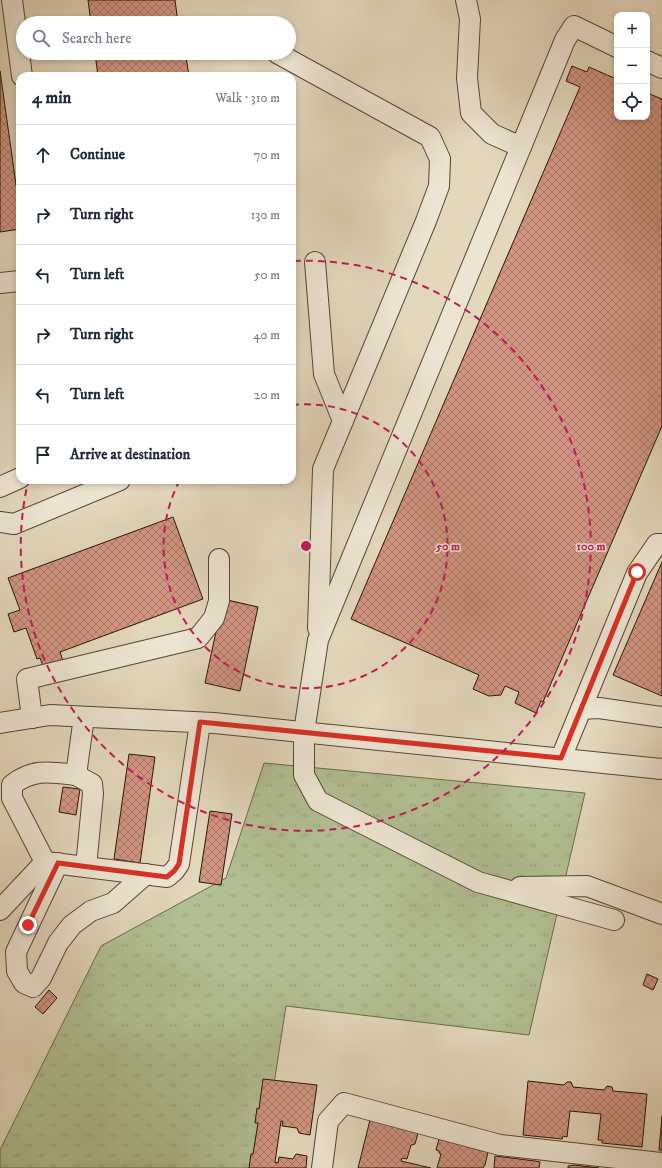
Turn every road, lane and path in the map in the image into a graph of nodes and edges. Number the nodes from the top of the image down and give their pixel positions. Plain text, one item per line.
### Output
1 (12, 0) edge
2 (466, 0) edge
3 (16, 30) edge
4 (614, 46) edge
5 (20, 60) edge
6 (290, 60) edge
7 (650, 62) edge
8 (662, 68) edge
9 (21, 72) edge
10 (521, 147) junction
11 (315, 262) dead end
12 (16, 281) edge
13 (0, 283) edge
14 (343, 421) junction
15 (16, 480) edge
16 (110, 484) edge
17 (0, 487) edge
18 (0, 522) edge
19 (662, 544) edge
20 (219, 559) dead end
21 (318, 640) junction
22 (581, 710) junction
23 (84, 717) junction
24 (662, 717) edge
25 (32, 718) junction
26 (200, 722) junction
27 (0, 723) edge
28 (304, 732) junction
29 (561, 758) junction
30 (662, 769) edge
31 (76, 775) junction
32 (51, 863) junction
33 (86, 867) junction
34 (146, 874) junction
35 (496, 888) junction
36 (0, 910) edge
37 (662, 914) edge
38 (614, 920) dead end
39 (662, 1163) edge
40 (322, 1168) edge

1 - 3 street
2 - 10 street
4 - 10 street
5 - 9 street
6 - 14 street
7 - 8 street
10 - 21 street
11 - 14 street
12 - 13 street
14 - 21 street
15 - 17 street
16 - 18 street
19 - 22 street
20 - 25 street
21 - 28 street
22 - 24 street
22 - 29 street
23 - 25 street
23 - 26 street
23 - 31 street
25 - 27 street
26 - 28 street
26 - 34 street
28 - 29 street
28 - 35 street
29 - 30 street
31 - 32 street
31 - 33 street
32 - 33 street
32 - 34 street
32 - 36 street
33 - 34 street
35 - 37 street
35 - 38 street
39 - 40 street

